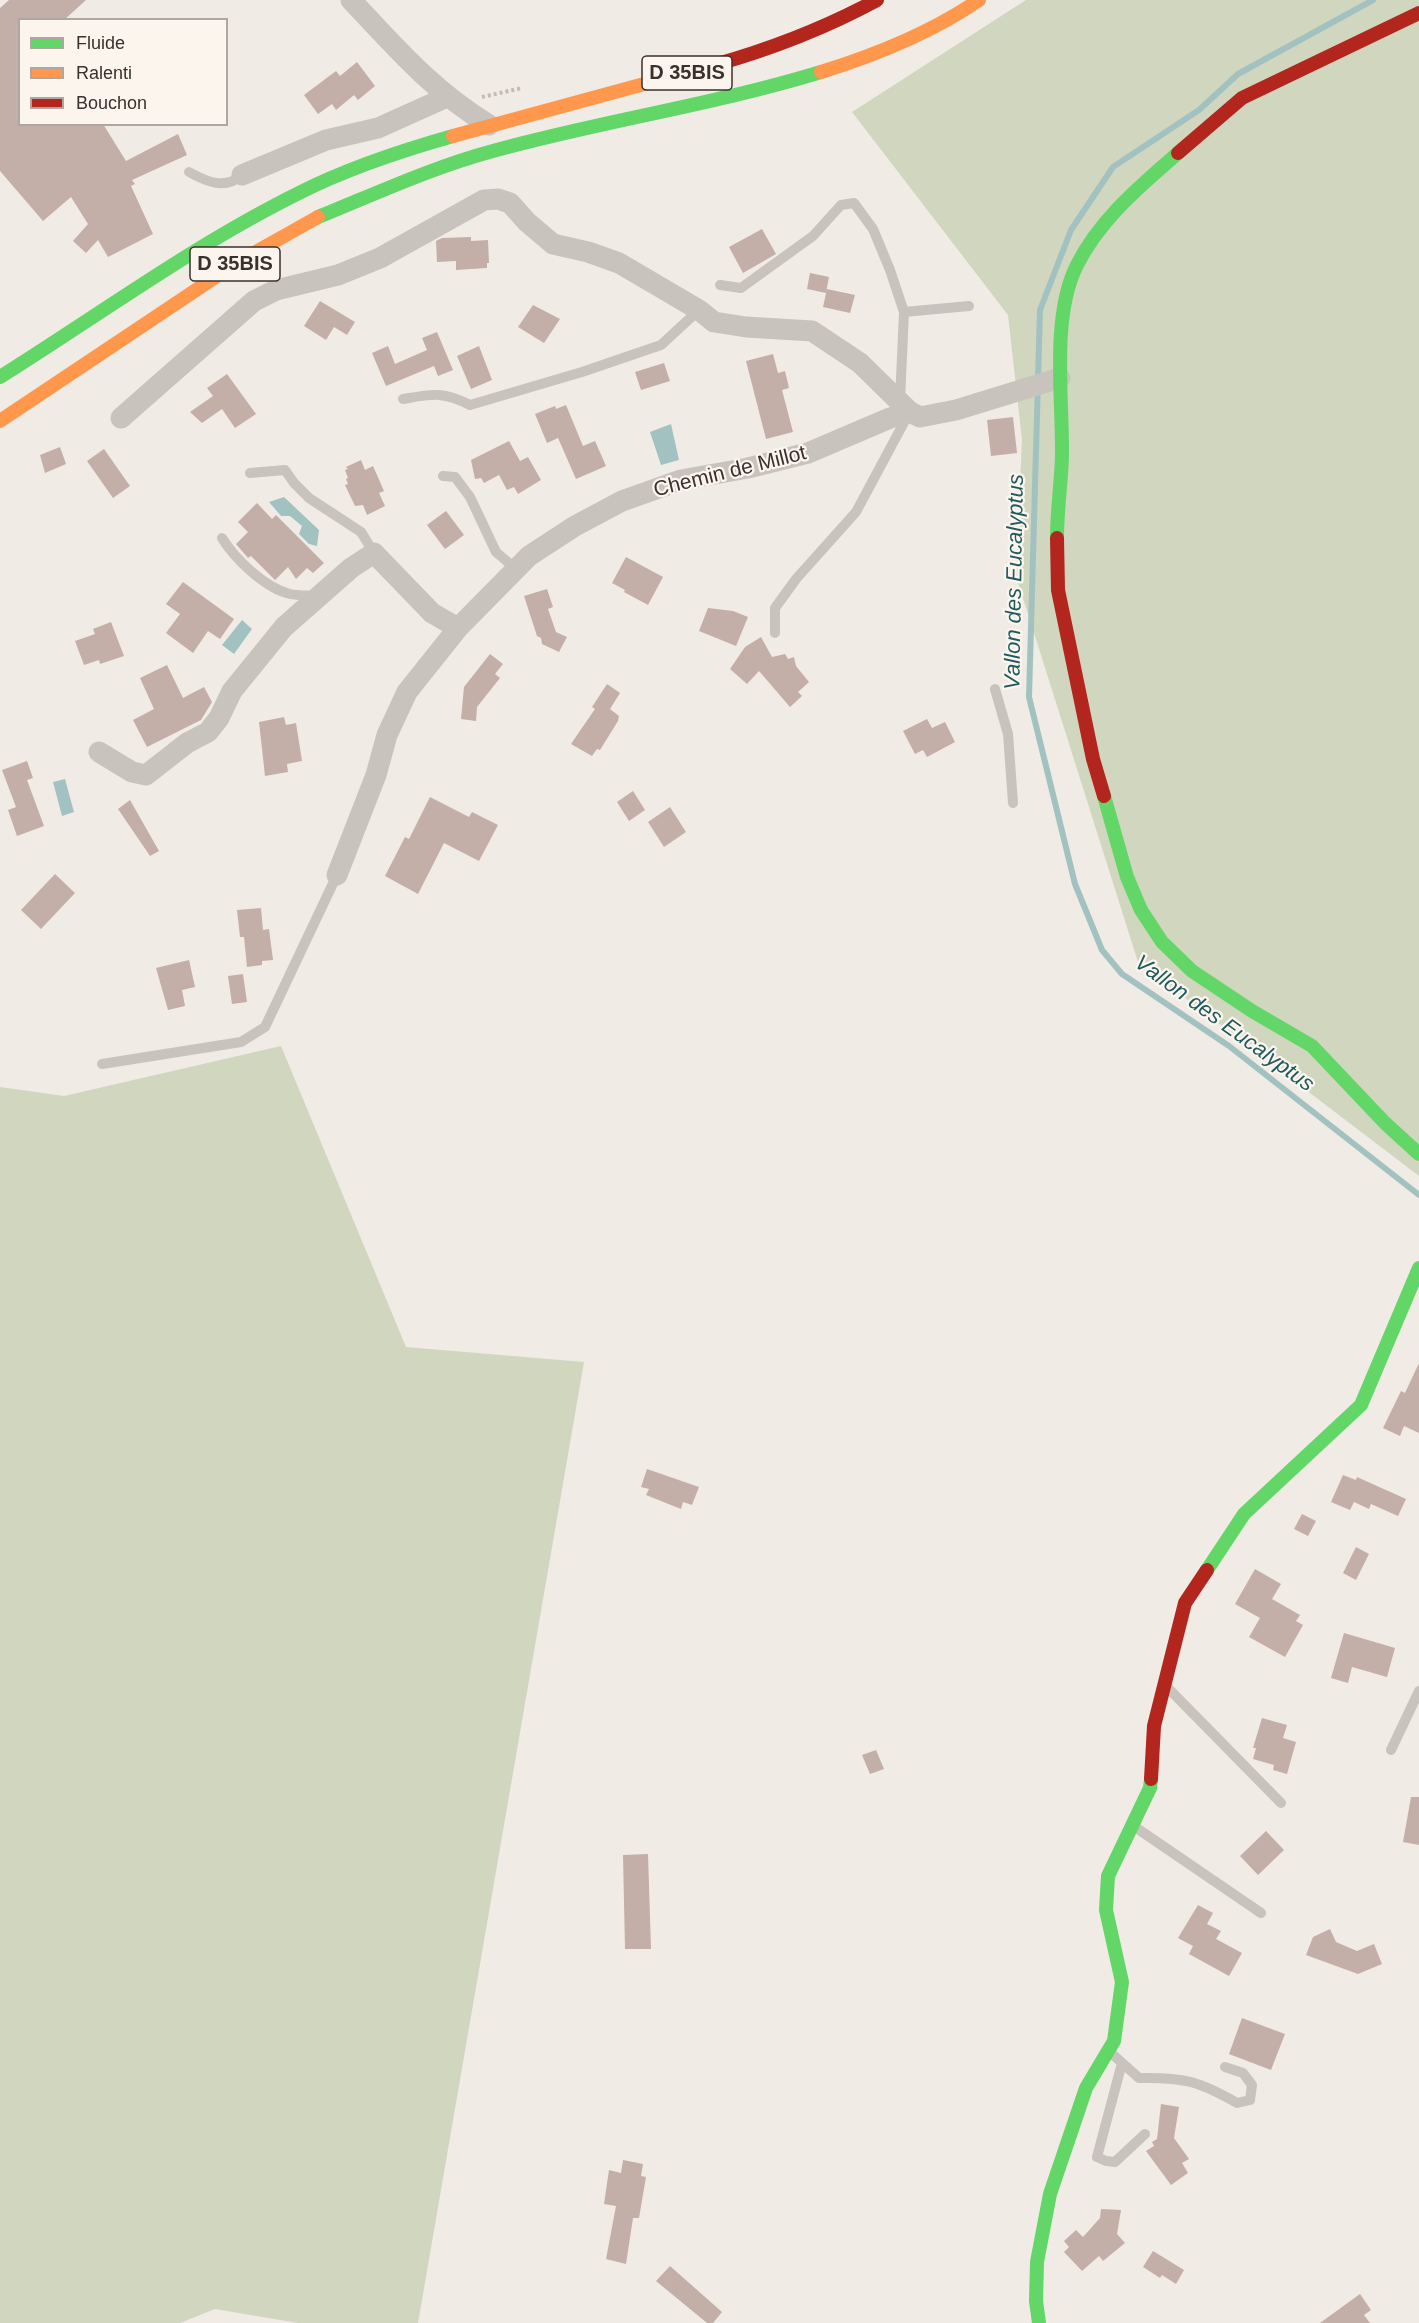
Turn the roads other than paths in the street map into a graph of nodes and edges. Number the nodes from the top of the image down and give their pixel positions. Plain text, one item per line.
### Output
1 (351, 0) edge
2 (877, 0) edge
3 (979, 0) edge
4 (1419, 13) edge
5 (415, 69) junction
6 (447, 97) junction
7 (424, 107) junction
8 (489, 125) junction
9 (421, 145) junction
10 (189, 172) dead end
11 (242, 175) joint
12 (720, 285) dead end
13 (969, 306) dead end
14 (699, 310) junction
15 (904, 312) junction
16 (0, 377) edge
17 (1053, 381) junction
18 (403, 399) dead end
19 (905, 407) junction
20 (121, 418) dead end
21 (0, 421) edge
22 (250, 473) dead end
23 (443, 476) dead end
24 (222, 538) dead end
25 (374, 554) junction
26 (516, 569) junction
27 (319, 596) junction
28 (458, 628) junction
29 (776, 633) dead end
30 (995, 689) dead end
31 (99, 752) dead end
32 (1014, 802) dead end
33 (337, 875) joint
34 (102, 1064) dead end
35 (1419, 1154) edge
36 (1419, 1268) edge
37 (1164, 1685) junction
38 (1419, 1690) edge
39 (1391, 1750) dead end
40 (1281, 1803) dead end
41 (1132, 1825) junction
42 (1261, 1913) dead end
43 (1108, 2050) junction
44 (1122, 2063) junction
45 (1225, 2067) dead end
46 (1145, 2134) dead end
47 (1039, 2323) edge

1 - 5 street
2 - 8 street, D 35BIS
3 - 21 street, D 35BIS
4 - 17 street
5 - 6 street
5 - 7 street
6 - 7 street
6 - 8 street
7 - 9 street
7 - 11 street
8 - 9 street, D 35BIS
9 - 16 street, D 35BIS
10 - 11 lane
12 - 15 lane
13 - 15 lane
14 - 18 lane
14 - 19 street
14 - 20 street
15 - 19 lane
17 - 19 street, Chemin de Millot
17 - 35 street
19 - 26 street, Chemin de Millot
19 - 29 lane
22 - 25 lane
23 - 26 lane
24 - 27 lane
25 - 27 street
25 - 28 street
26 - 28 street, Chemin de Millot
27 - 31 street
28 - 33 street, Chemin de Millot
30 - 32 lane
33 - 34 lane
36 - 37 street
37 - 40 lane
37 - 41 street
38 - 39 lane
41 - 42 lane
41 - 43 street
43 - 44 lane
43 - 47 street
44 - 45 lane
44 - 46 lane

